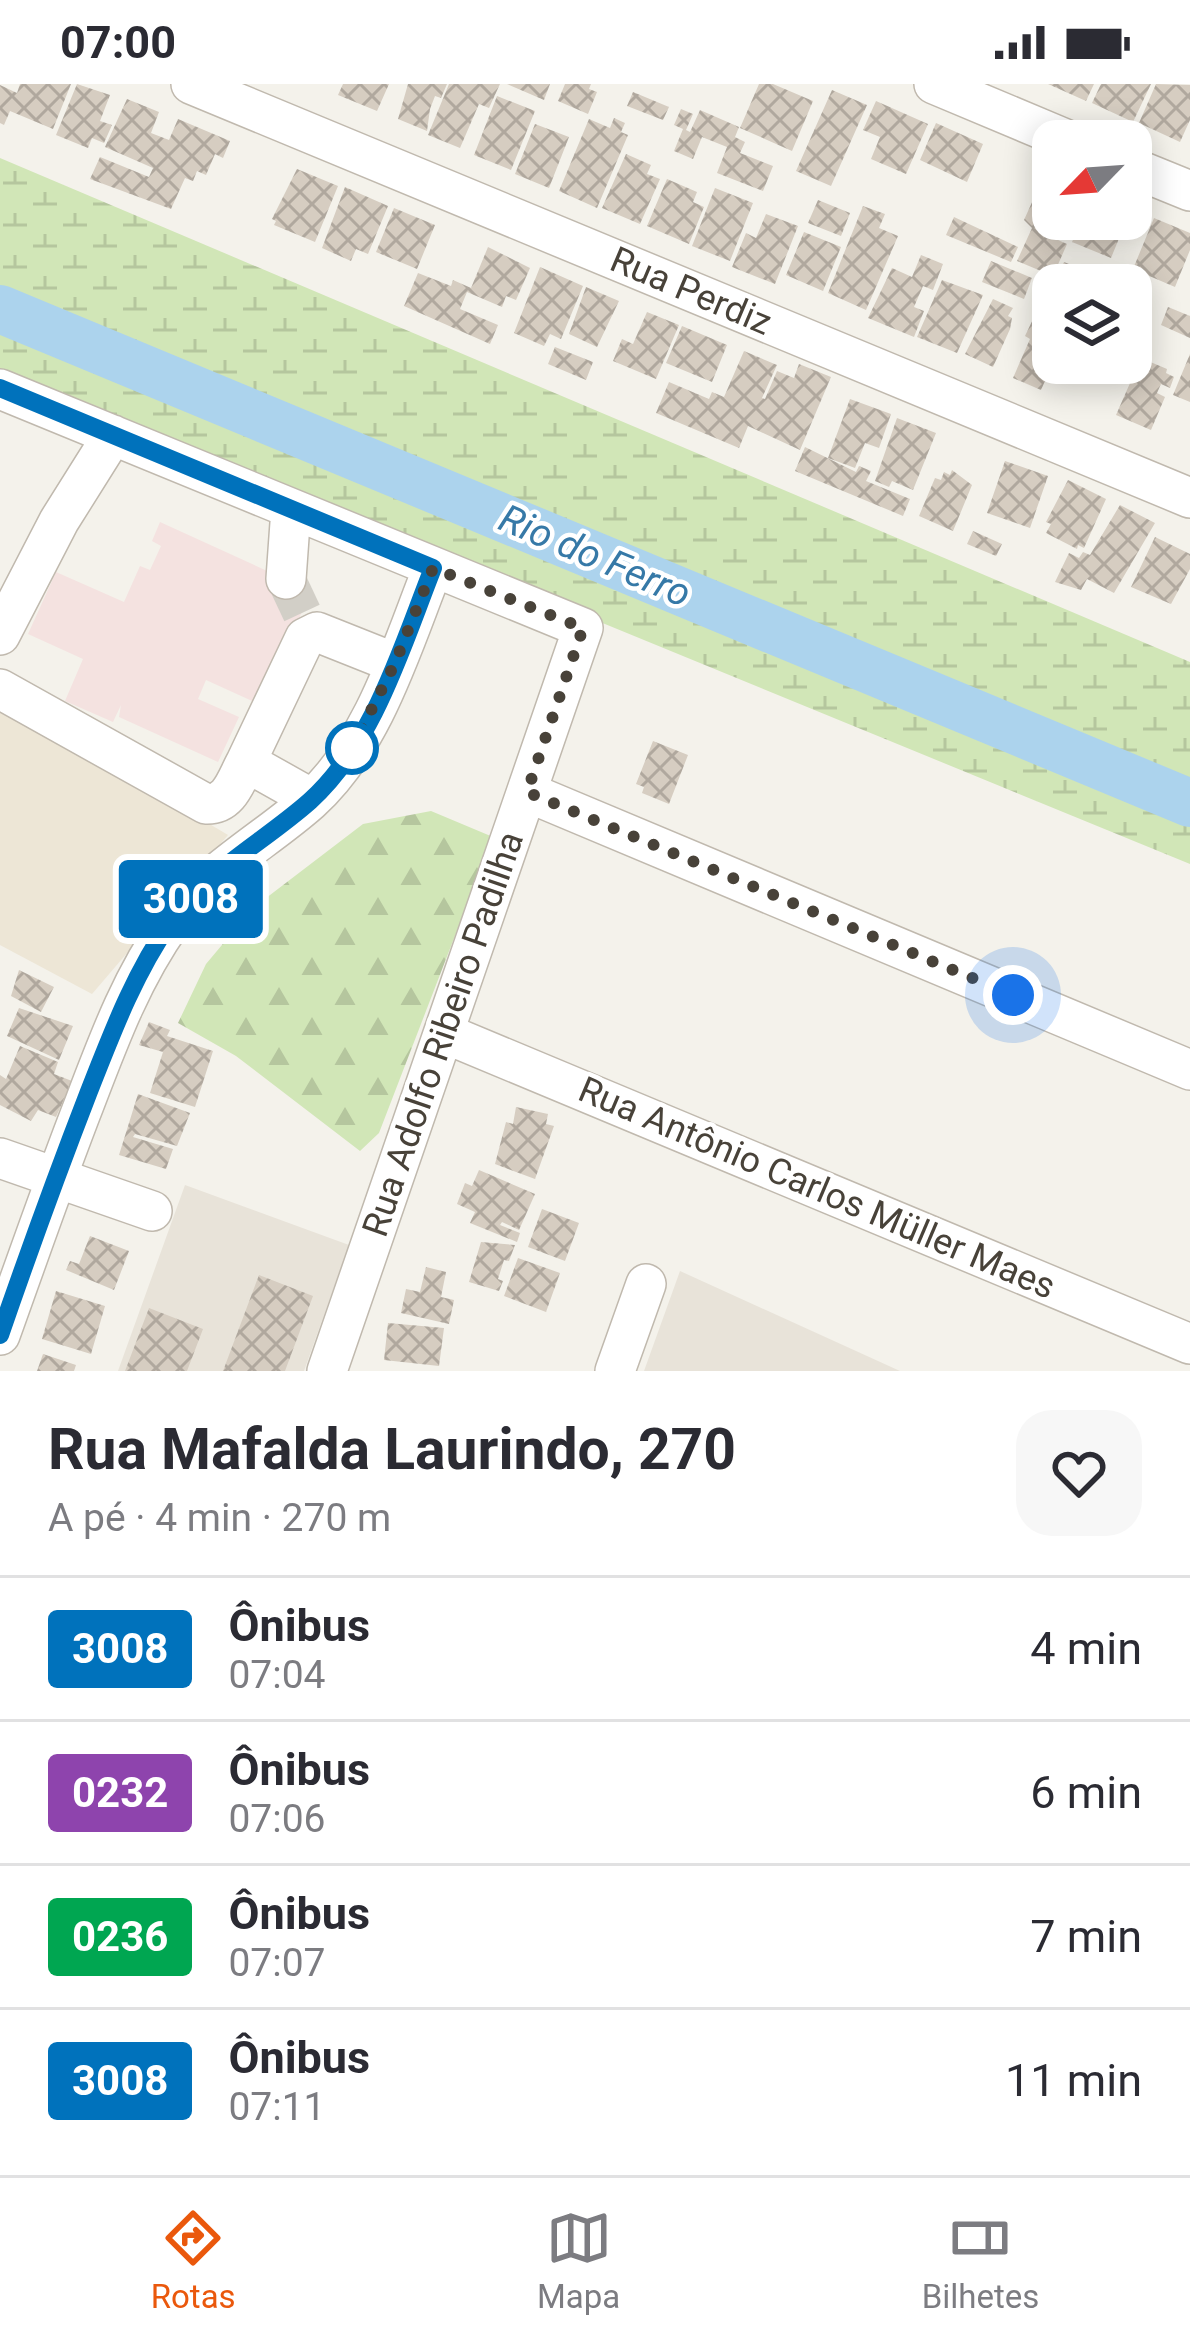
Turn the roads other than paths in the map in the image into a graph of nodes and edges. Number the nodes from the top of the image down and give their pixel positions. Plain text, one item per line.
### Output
1 (191, 84) edge
2 (934, 84) edge
3 (1032, 125) edge
4 (1152, 176) edge
5 (1190, 191) edge
6 (0, 388) edge
7 (113, 435) junction
8 (1190, 498) edge
9 (291, 508) junction
10 (433, 568) junction
11 (302, 608) junction
12 (0, 635) edge
13 (395, 663) junction
14 (0, 689) edge
15 (246, 762) junction
16 (527, 792) junction
17 (312, 799) junction
18 (444, 1033) junction
19 (1190, 1070) edge
20 (0, 1158) edge
21 (56, 1177) junction
22 (152, 1210) dead end
23 (646, 1284) dead end
24 (0, 1335) edge
25 (1190, 1344) edge
26 (327, 1371) edge
27 (616, 1371) edge

1 - 8 street, Rua Perdiz
2 - 3 street
4 - 5 street
6 - 7 street
7 - 9 street
7 - 12 street
9 - 10 street
9 - 11 street
10 - 13 street
10 - 16 street, Rua Adolfo Ribeiro Padilha
11 - 13 street
11 - 15 street
13 - 17 street
14 - 15 street
15 - 17 street
16 - 18 street, Rua Adolfo Ribeiro Padilha
16 - 19 street
17 - 21 street
18 - 25 street, Rua Antônio Carlos Müller Maes
18 - 26 street, Rua Adolfo Ribeiro Padilha
20 - 21 street
21 - 22 street
21 - 24 street
23 - 27 street

